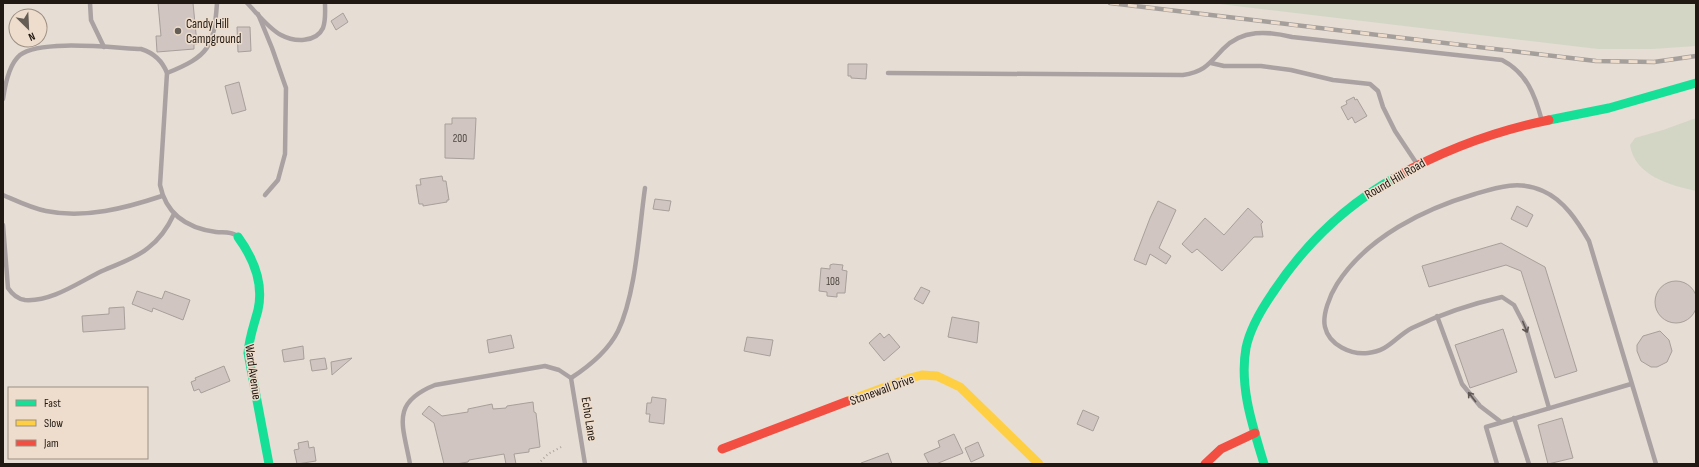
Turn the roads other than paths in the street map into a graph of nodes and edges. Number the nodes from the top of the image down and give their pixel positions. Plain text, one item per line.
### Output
1 (90, 3) edge
2 (217, 3) edge
3 (247, 3) edge
4 (325, 3) edge
5 (258, 14) junction
6 (104, 47) junction
7 (1211, 64) junction
8 (167, 73) junction
9 (888, 73) dead end
10 (1696, 83) edge
11 (3, 100) edge
12 (1542, 122) junction
13 (1417, 164) junction
14 (645, 188) dead end
15 (3, 195) edge
16 (162, 196) junction
17 (265, 196) dead end
18 (174, 214) junction
19 (3, 225) edge
20 (238, 237) joint
21 (1437, 316) junction
22 (571, 378) junction
23 (1631, 384) junction
24 (1549, 408) junction
25 (1514, 418) junction
26 (1501, 422) junction
27 (1255, 433) junction
28 (722, 449) dead end
29 (269, 464) edge
30 (410, 464) edge
31 (585, 464) edge
32 (1039, 464) edge
33 (1205, 464) edge
34 (1264, 464) edge
35 (1497, 464) edge
36 (1529, 464) edge
37 (1656, 464) edge

1 - 6 lane
2 - 8 lane
3 - 5 lane
4 - 5 lane
5 - 17 lane
6 - 8 lane
6 - 11 lane
7 - 9 lane
7 - 12 lane
7 - 13 lane
8 - 16 lane
10 - 12 street, Round Hill Road
12 - 13 street, Round Hill Road
13 - 27 street, Round Hill Road
14 - 22 lane
15 - 16 lane
16 - 18 lane
18 - 19 lane
18 - 20 lane
20 - 29 street, Ward Avenue
21 - 23 lane
21 -> 24 lane
26 -> 21 lane
22 - 30 lane
22 - 31 lane, Echo Lane
23 - 24 lane
23 - 37 lane
24 - 25 lane
25 - 26 lane
25 - 36 lane
26 - 35 lane
27 - 33 street
27 - 34 street, Round Hill Road
28 - 32 street, Stonewall Drive

